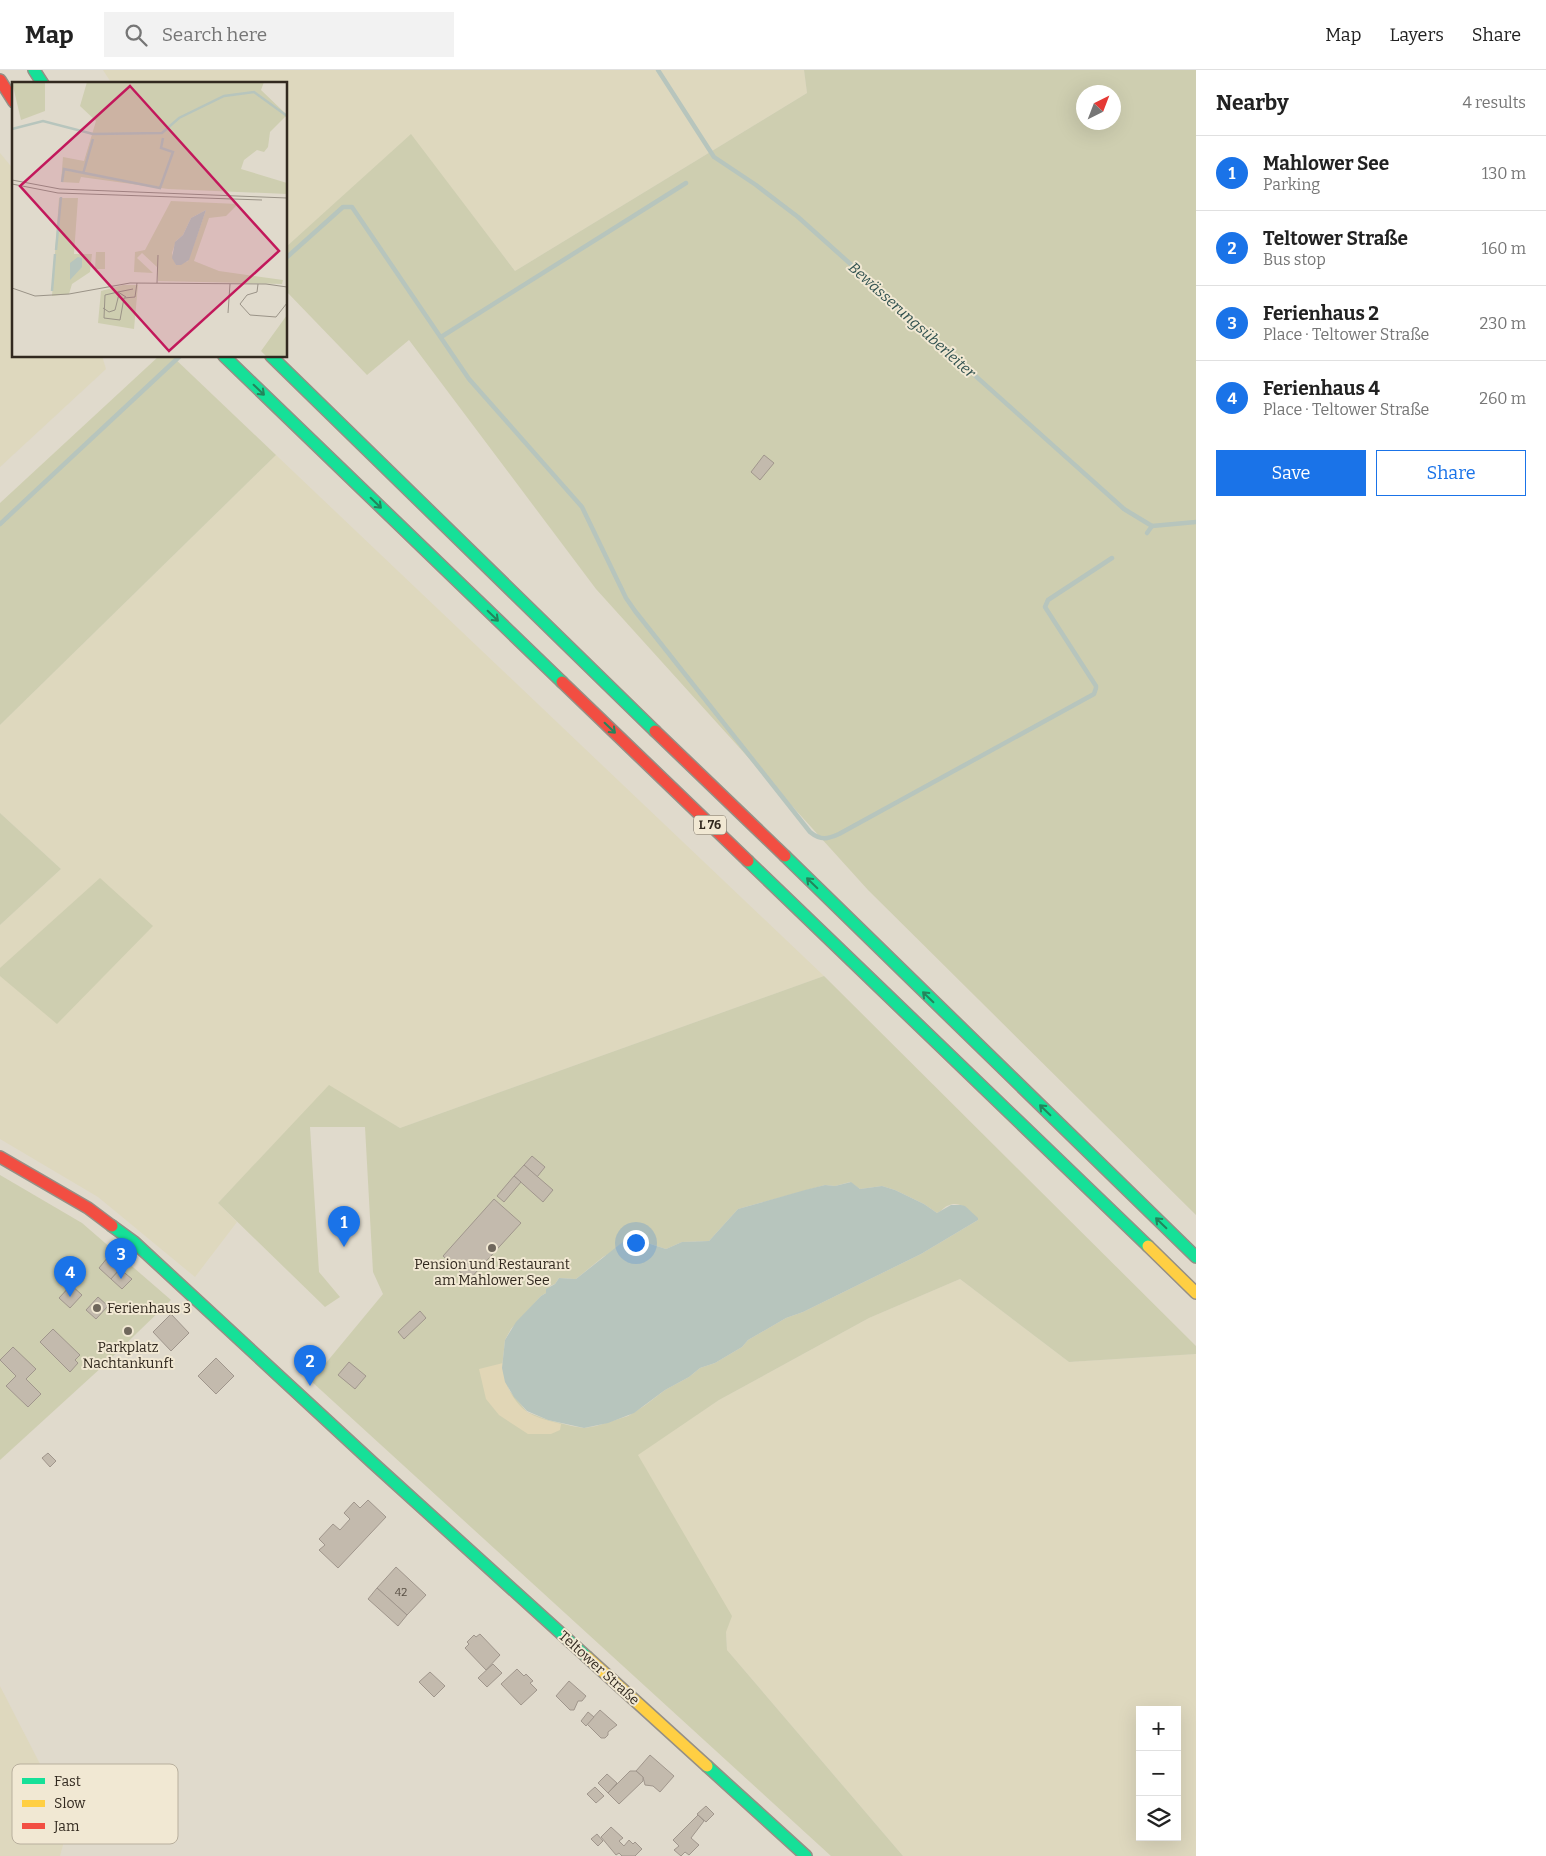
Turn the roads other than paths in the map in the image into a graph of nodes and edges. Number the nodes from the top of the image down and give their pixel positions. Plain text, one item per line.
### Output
1 (34, 70) edge
2 (0, 80) edge
3 (42, 82) edge
4 (12, 99) edge
5 (226, 358) edge
6 (273, 358) edge
7 (0, 1157) edge
8 (1196, 1257) edge
9 (1196, 1293) edge
10 (806, 1856) edge

1 - 3 main road
2 - 4 main road
5 -> 9 main road, L 76
8 -> 6 main road, L 76
7 - 10 main road, Teltower Straße

